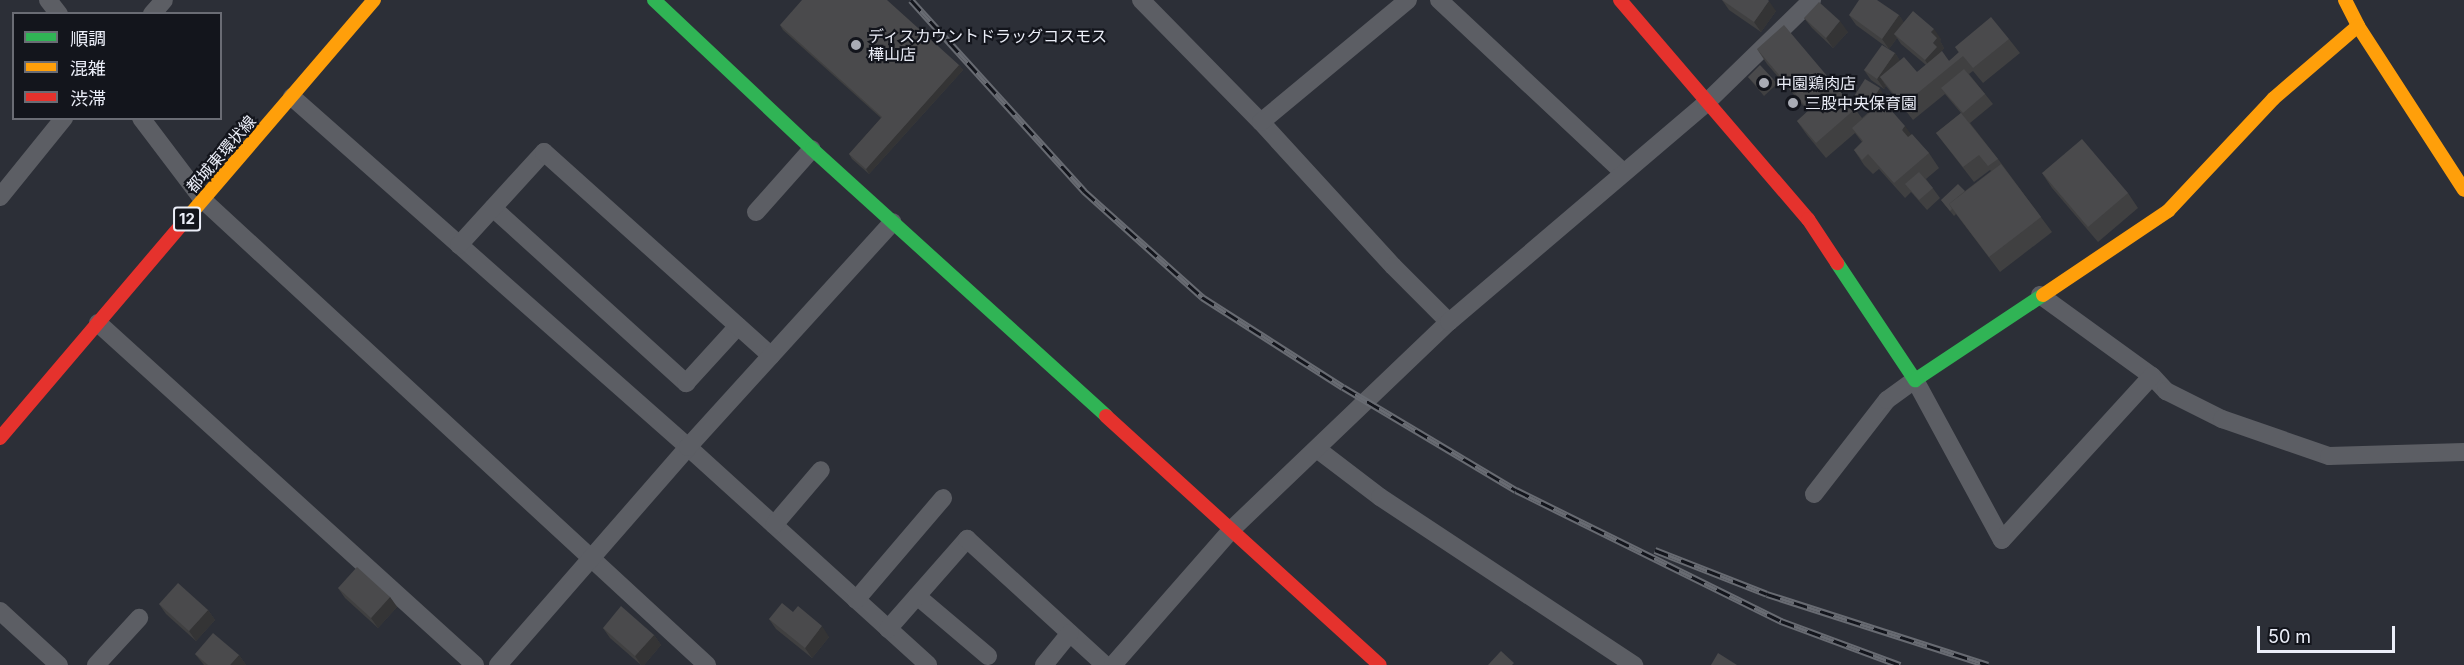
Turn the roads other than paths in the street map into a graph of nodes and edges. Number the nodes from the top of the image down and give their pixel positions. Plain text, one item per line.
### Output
1 (48, 0) edge
2 (164, 0) edge
3 (374, 0) edge
4 (654, 0) edge
5 (1141, 0) edge
6 (1408, 0) edge
7 (1439, 0) edge
8 (1620, 0) edge
9 (1812, 0) edge
10 (2345, 0) edge
11 (57, 12) edge
12 (154, 12) edge
13 (2358, 26) junction
14 (292, 97) junction
15 (1706, 103) junction
16 (62, 120) edge
17 (143, 120) edge
18 (1261, 122) junction
19 (812, 149) junction
20 (1623, 172) junction
21 (2464, 190) edge
22 (1, 194) edge
23 (203, 200) junction
24 (493, 208) junction
25 (756, 212) dead end
26 (893, 222) junction
27 (459, 245) junction
28 (2040, 295) junction
29 (1449, 322) junction
30 (98, 323) junction
31 (738, 326) junction
32 (771, 356) junction
33 (2152, 376) junction
34 (1915, 380) junction
35 (0, 438) edge
36 (688, 447) junction
37 (1317, 449) junction
38 (2464, 452) edge
39 (821, 470) dead end
40 (1814, 494) dead end
41 (943, 498) dead end
42 (774, 525) junction
43 (1231, 530) junction
44 (592, 556) junction
45 (917, 596) junction
46 (856, 600) junction
47 (0, 611) edge
48 (139, 618) dead end
49 (888, 629) junction
50 (1070, 633) junction
51 (988, 656) dead end
52 (59, 665) edge
53 (96, 665) edge
54 (476, 665) edge
55 (498, 665) edge
56 (707, 665) edge
57 (928, 665) edge
58 (1044, 665) edge
59 (1105, 665) edge
60 (1113, 665) edge
61 (1380, 665) edge
62 (1634, 665) edge

1 - 11 street
2 - 12 street
3 - 14 street, 都城東環状線 / 12
4 - 19 street
5 - 18 street
6 - 18 street
7 - 20 street
8 - 15 street
9 - 15 street
10 - 13 street
13 - 21 street
13 - 28 street
14 - 23 street, 都城東環状線 / 12
14 - 27 street
15 - 20 street
15 - 34 street
16 - 22 street
17 - 23 street
18 - 29 street
19 - 25 street
19 - 26 street
20 - 29 street
23 - 30 street, 都城東環状線 / 12
23 - 44 street
24 - 27 street
24 - 31 street
24 - 31 street
26 - 32 street
26 - 43 street
27 - 36 street
28 - 33 street
28 - 34 street
29 - 37 street
30 - 35 street, 都城東環状線 / 12
30 - 54 street
31 - 32 street
32 - 36 street
33 - 34 street
33 - 38 street
34 - 40 street
36 - 42 street
36 - 44 street
37 - 43 street
37 - 62 street
39 - 42 street
41 - 46 street
42 - 46 street
43 - 60 street
43 - 61 street
44 - 55 street
44 - 56 street
45 - 49 street
45 - 50 street
45 - 51 street
46 - 49 street
47 - 52 street
48 - 53 street
49 - 57 street
50 - 58 street
50 - 59 street

